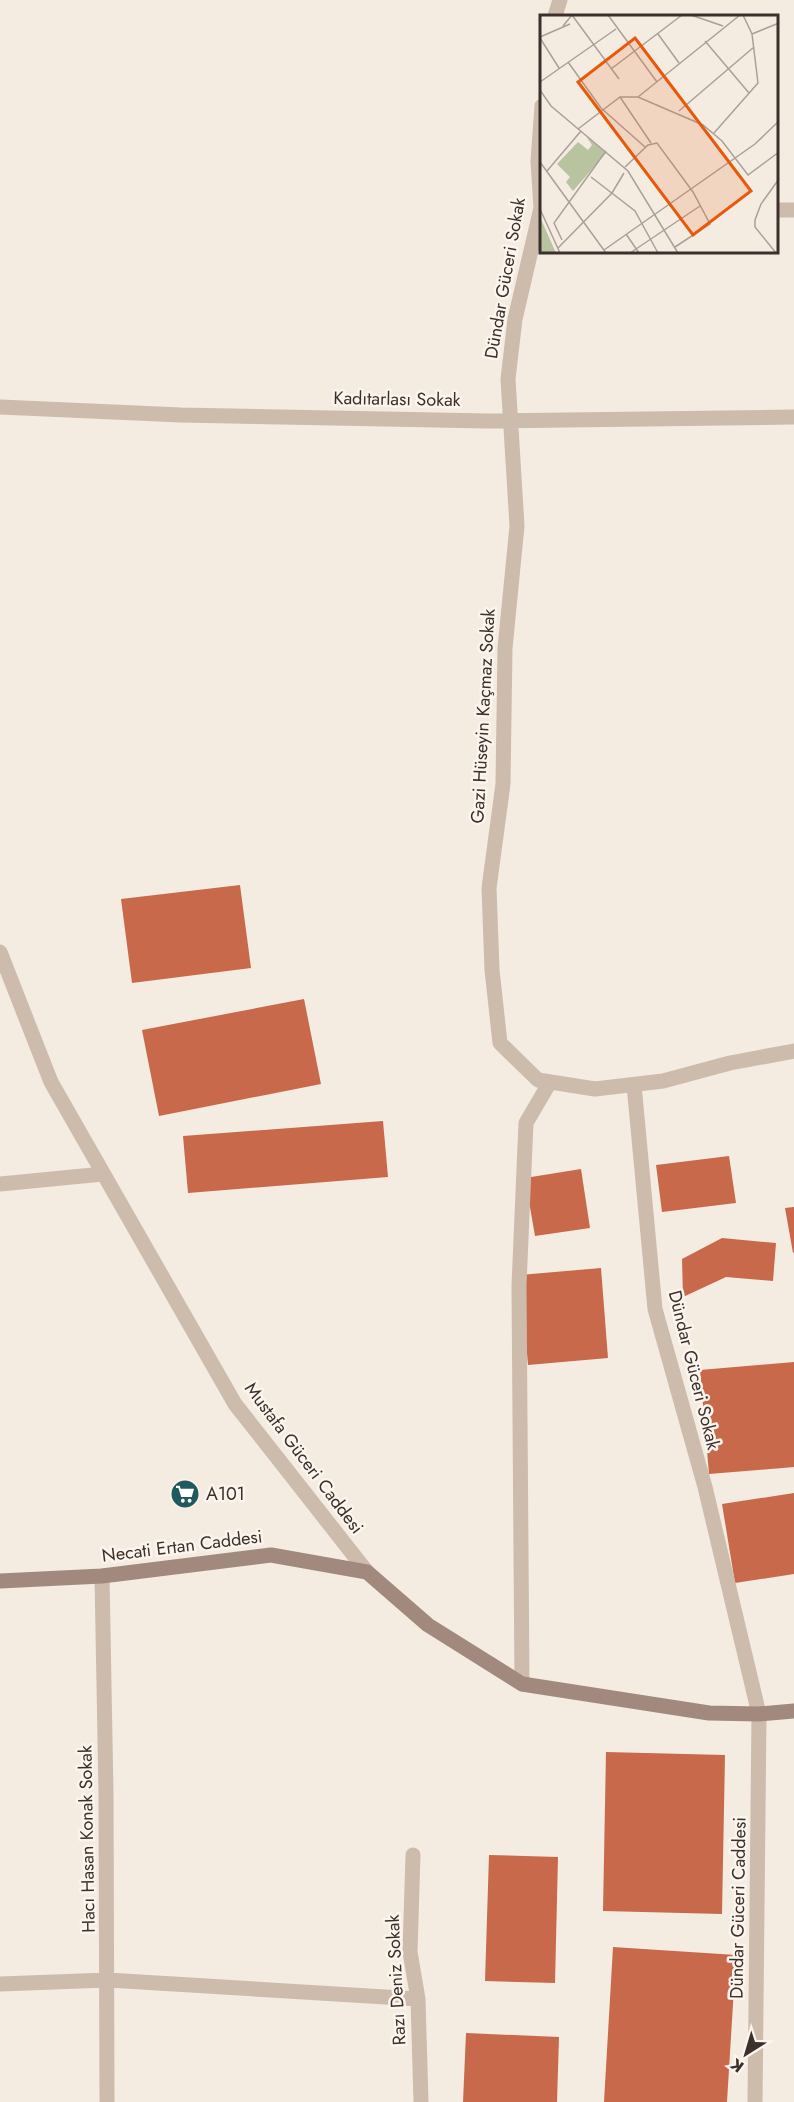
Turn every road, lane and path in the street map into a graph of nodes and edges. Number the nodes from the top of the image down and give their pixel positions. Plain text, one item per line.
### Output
1 (560, 0) edge
2 (555, 15) edge
3 (540, 133) edge
4 (540, 192) edge
5 (540, 212) edge
6 (0, 407) edge
7 (794, 417) edge
8 (511, 420) junction
9 (0, 952) edge
10 (794, 1051) edge
11 (550, 1082) junction
12 (634, 1084) junction
13 (104, 1174) junction
14 (0, 1184) edge
15 (367, 1572) junction
16 (102, 1576) junction
17 (0, 1581) edge
18 (522, 1684) junction
19 (794, 1711) edge
20 (759, 1714) junction
21 (413, 1855) dead end
22 (108, 1980) junction
23 (0, 1983) edge
24 (418, 1999) junction
25 (107, 2102) edge
26 (421, 2102) edge
27 (755, 2102) edge

1 - 2 street
3 - 4 street, Dündar Güceri Sokak
5 - 8 street, Dündar Güceri Sokak
6 - 8 street, Kadıtarlası Sokak
7 - 8 street, Kadıtarlası Sokak
8 - 11 street, Gazi Hüseyin Kaçmaz Sokak
9 - 13 street, Mustafa Güceri Caddesi
10 - 12 street
11 - 12 street, Gazi Hüseyin Kaçmaz Sokak
11 - 18 street
12 - 20 street, Dündar Güceri Sokak
13 - 14 street
13 - 15 street, Mustafa Güceri Caddesi
15 - 16 street, Necati Ertan Caddesi
15 - 18 street, Mustafa Güceri Caddesi
16 - 17 street, Necati Ertan Caddesi
16 - 22 street, Hacı Hasan Konak Sokak
18 - 20 street, Mustafa Güceri Caddesi
19 - 20 street, Mustafa Güceri Caddesi
20 - 27 street, Dündar Güceri Caddesi
21 - 24 street, Razı Deniz Sokak
22 - 23 street
22 - 24 street
22 - 25 street, Hacı Hasan Konak Sokak
24 - 26 street, Razı Deniz Sokak

